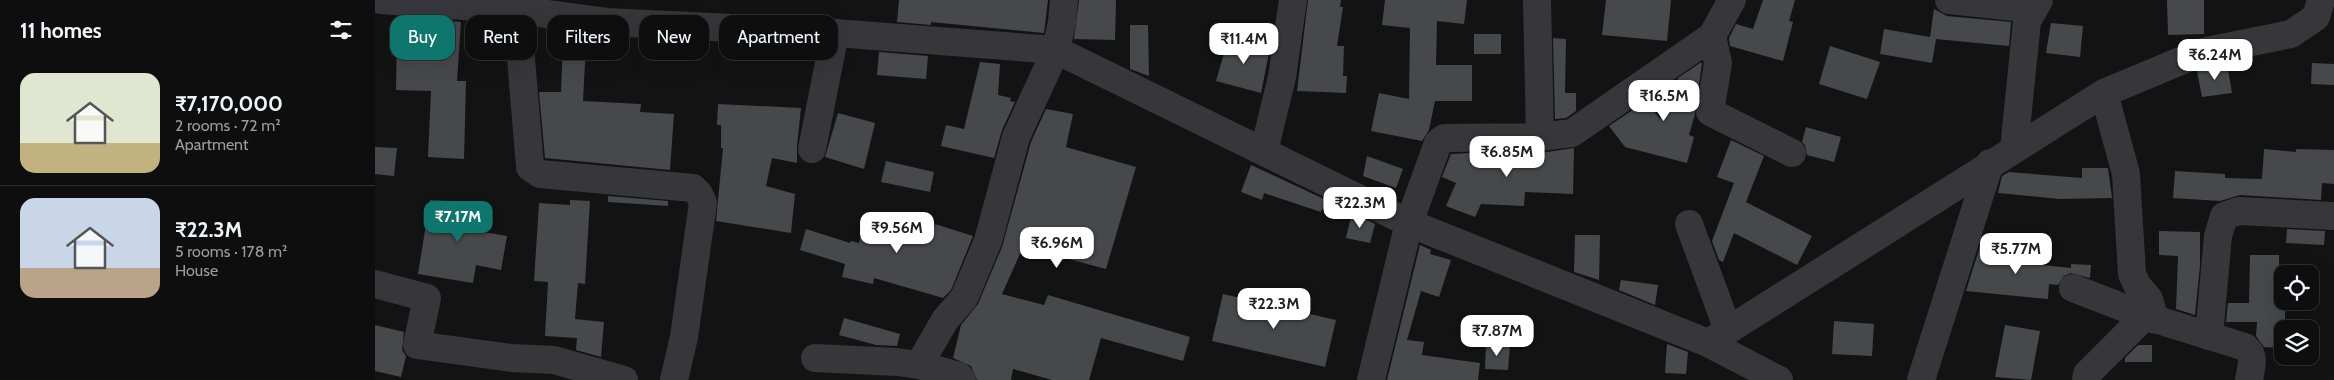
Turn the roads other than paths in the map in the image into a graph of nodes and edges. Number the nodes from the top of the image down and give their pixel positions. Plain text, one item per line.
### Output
1 (381, 0) edge
2 (1065, 0) edge
3 (1293, 0) edge
4 (1537, 0) edge
5 (1732, 0) edge
6 (1949, 0) edge
7 (2321, 0) edge
8 (2036, 4) edge
9 (517, 10) junction
10 (607, 11) edge
11 (719, 22) edge
12 (838, 33) edge
13 (1712, 36) junction
14 (1056, 50) junction
15 (830, 60) edge
16 (2104, 93) junction
17 (1540, 137) junction
18 (812, 149) dead end
19 (2014, 149) junction
20 (1263, 151) junction
21 (1792, 153) dead end
22 (1991, 163) junction
23 (2334, 216) edge
24 (1409, 223) junction
25 (1689, 224) dead end
26 (375, 284) edge
27 (2073, 288) dead end
28 (2150, 318) junction
29 (1718, 336) junction
30 (2209, 336) junction
31 (815, 358) dead end
32 (919, 365) junction
33 (624, 380) edge
34 (674, 380) edge
35 (962, 380) edge
36 (1371, 380) edge
37 (1779, 380) edge
38 (1921, 380) edge
39 (2085, 380) edge
40 (2249, 380) edge

1 - 9 street
2 - 14 street
3 - 20 street
4 - 17 street
5 - 13 street
6 - 8 street
7 - 16 street
8 - 19 street
9 - 10 street
9 - 34 street
10 - 11 street
12 - 14 street
13 - 17 street
13 - 21 street
14 - 20 street
14 - 32 street
15 - 18 street
16 - 19 street
16 - 28 street
17 - 24 street
19 - 22 street
20 - 24 street
22 - 29 street
22 - 38 street
23 - 30 street
24 - 29 street
24 - 36 street
25 - 29 street
26 - 33 street
27 - 28 street
28 - 30 street
28 - 39 street
29 - 37 street
30 - 40 street
31 - 32 street
32 - 35 street

